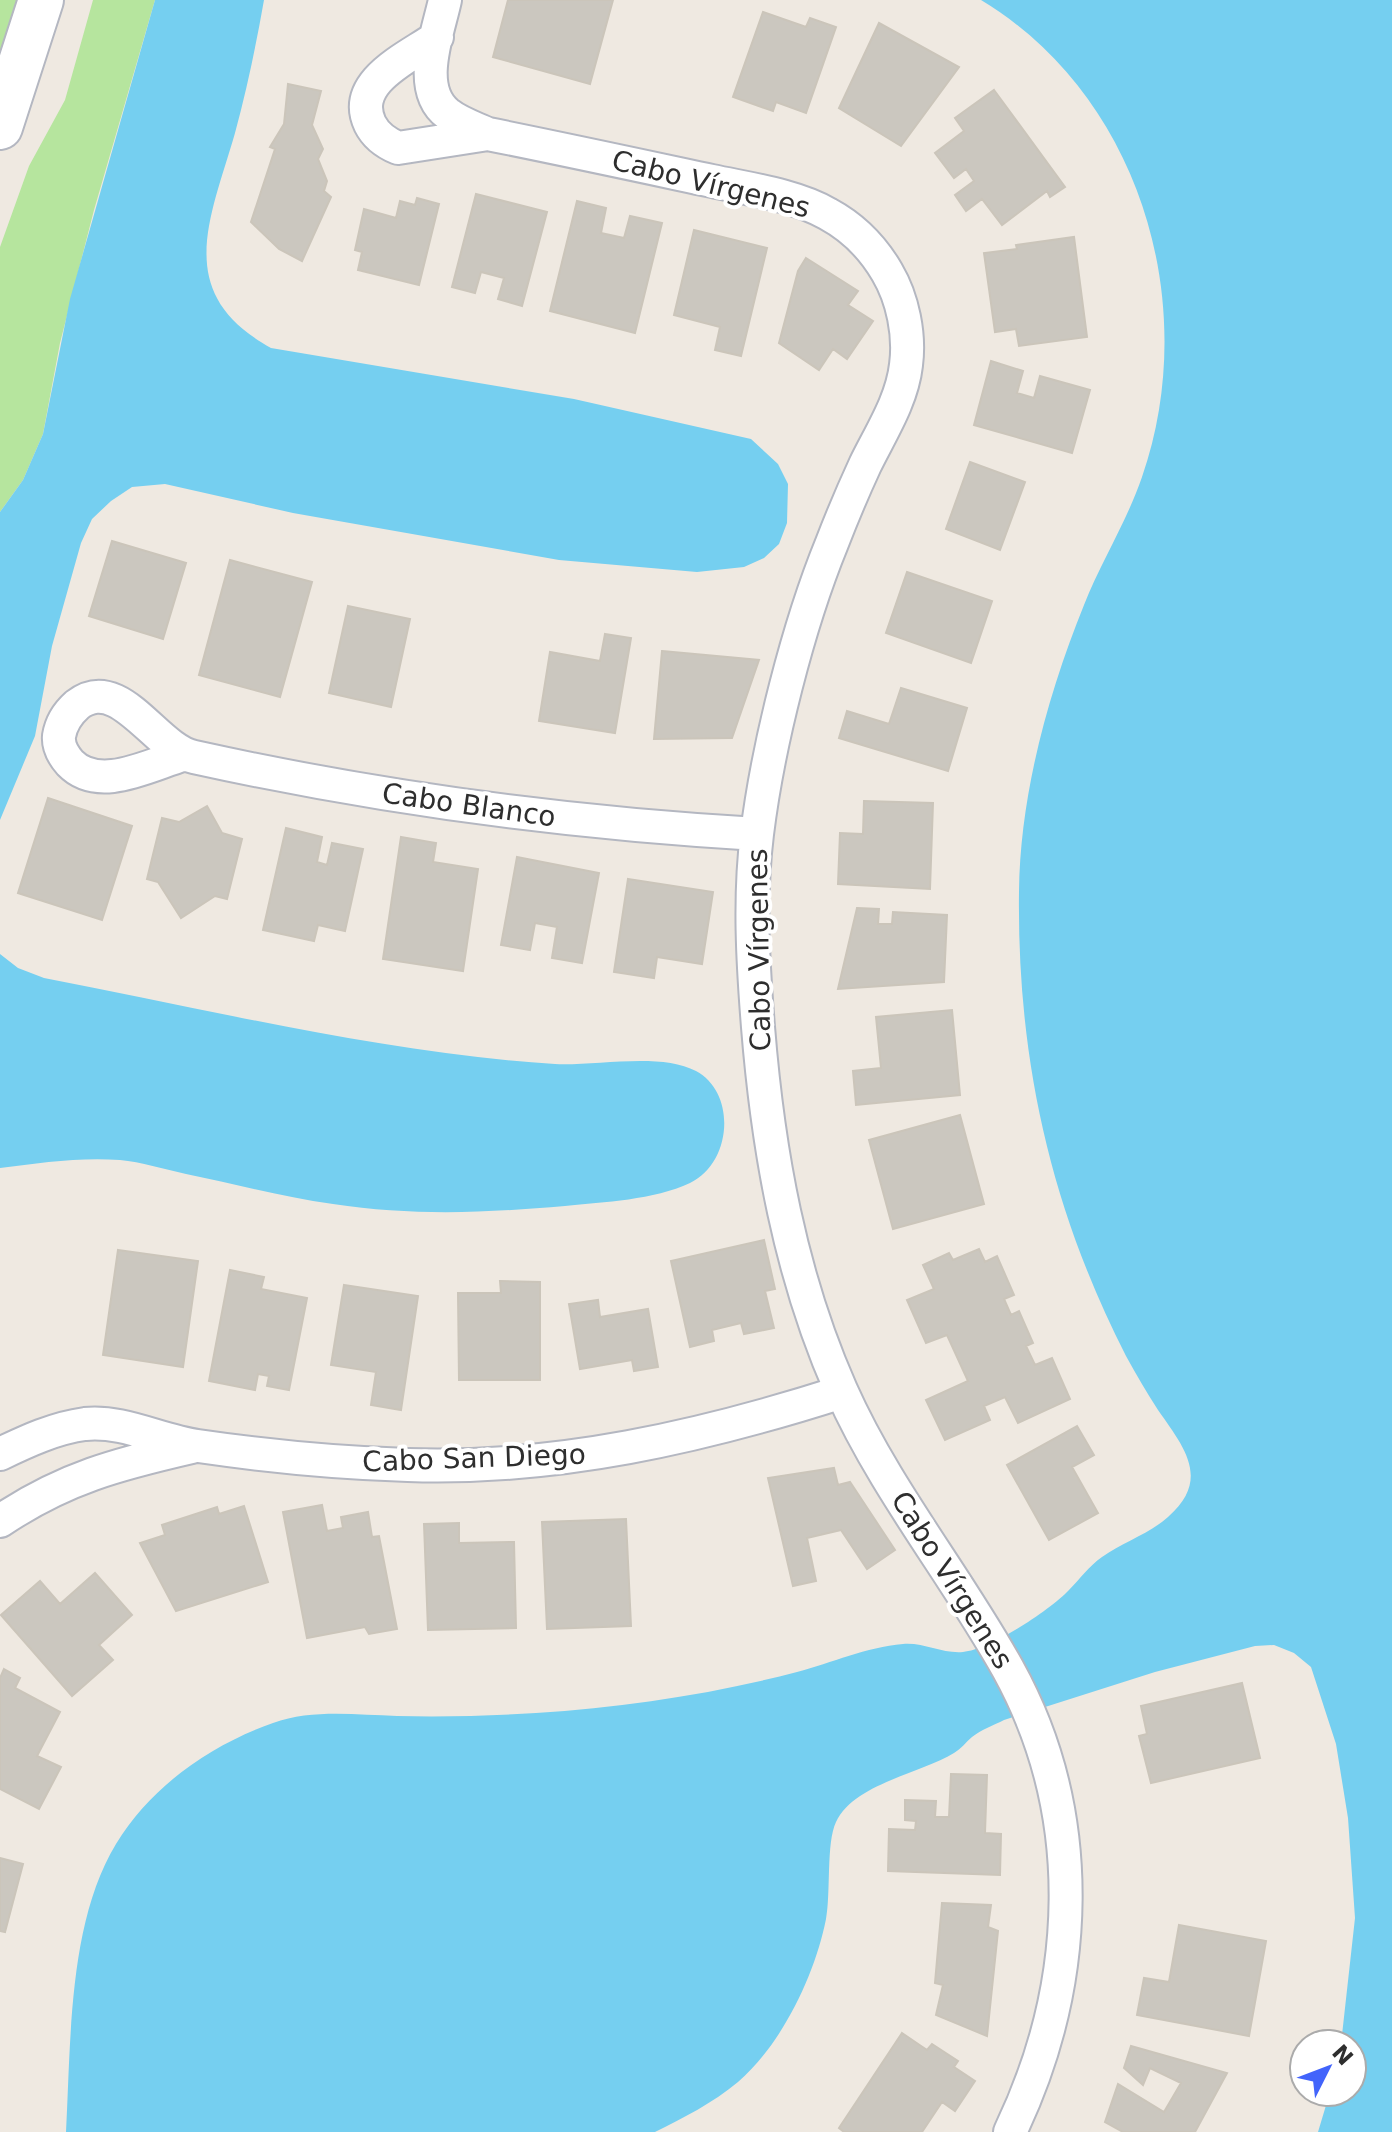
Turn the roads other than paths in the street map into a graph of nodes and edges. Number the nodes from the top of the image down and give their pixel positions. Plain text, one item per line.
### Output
1 (41, 0) edge
2 (445, 0) edge
3 (437, 37) junction
4 (0, 127) edge
5 (488, 134) junction
6 (183, 755) dead end
7 (757, 834) junction
8 (842, 1392) junction
9 (195, 1446) junction
10 (0, 1454) edge
11 (0, 1521) edge
12 (1010, 2132) edge

1 - 4 street
2 - 3 street, Cabo Vírgenes
3 - 5 street, Cabo Vírgenes
3 - 5 street
5 - 7 street, Cabo Vírgenes
6 - 7 street, Cabo Blanco
7 - 8 street, Cabo Vírgenes
8 - 9 street, Cabo San Diego
8 - 12 street, Cabo Vírgenes
9 - 10 street, Cabo San Diego
9 - 11 street, Cabo San Diego

